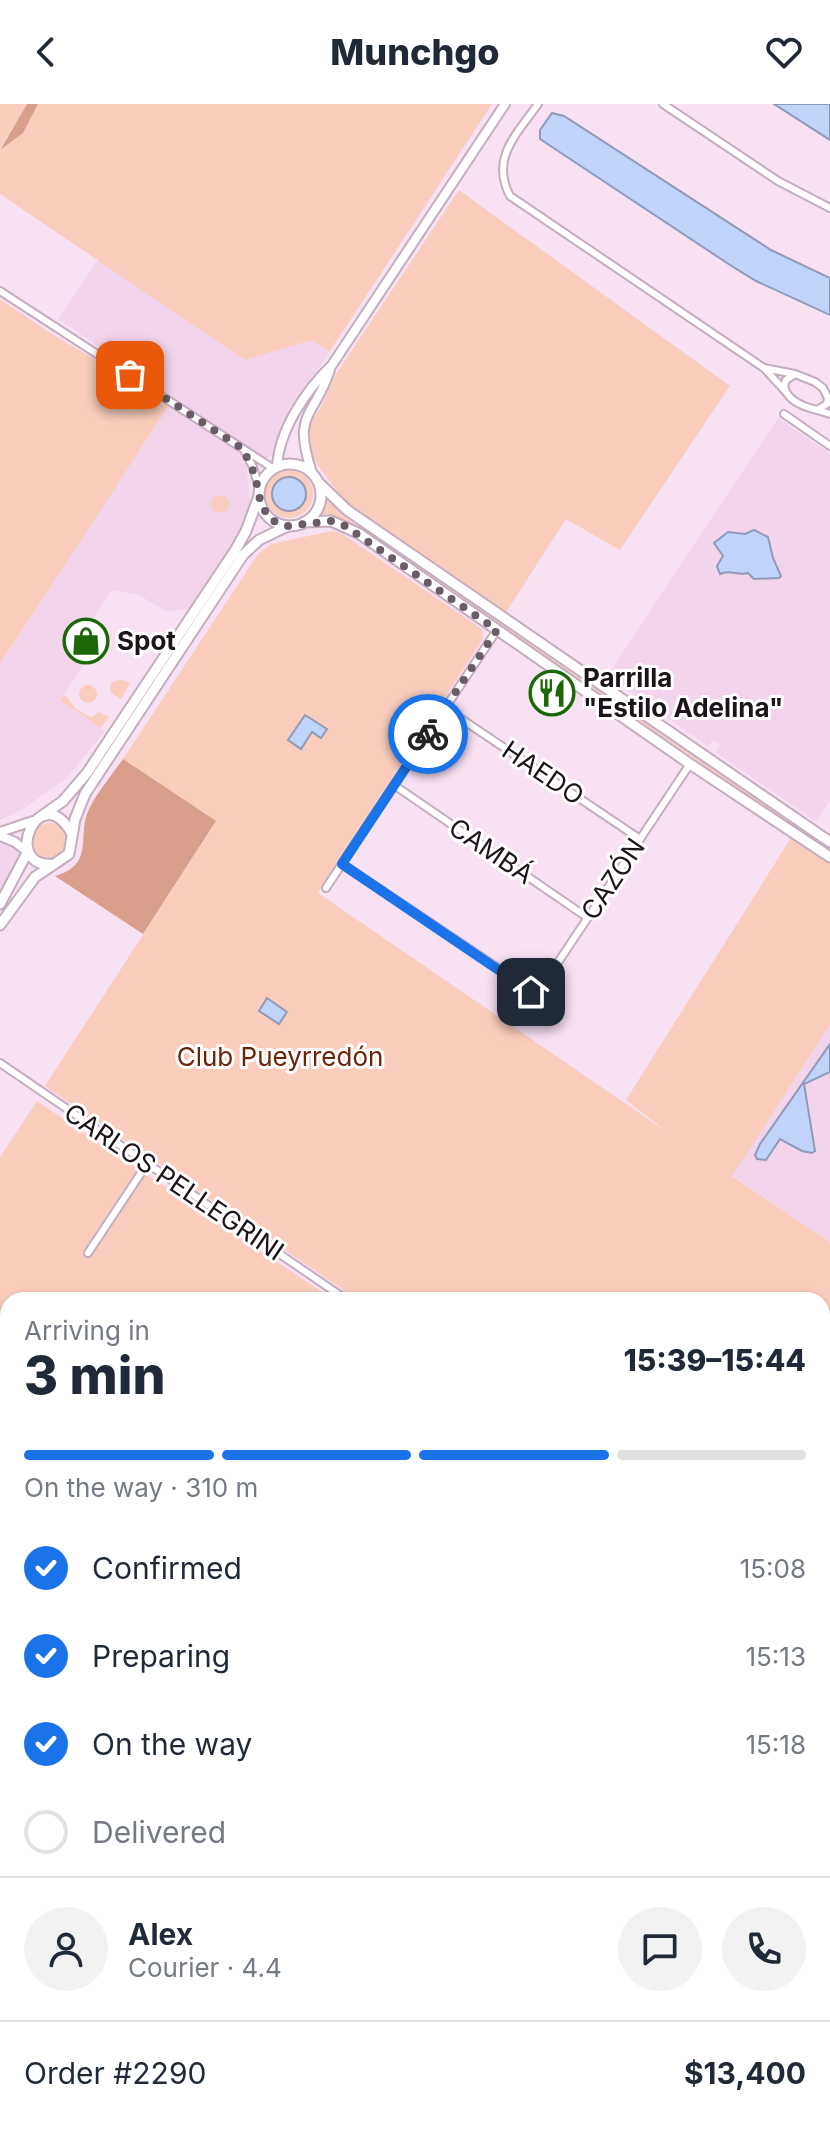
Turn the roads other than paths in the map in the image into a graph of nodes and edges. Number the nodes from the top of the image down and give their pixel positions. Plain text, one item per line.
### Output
1 (505, 104) edge
2 (538, 104) edge
3 (663, 104) edge
4 (830, 208) edge
5 (0, 291) edge
6 (332, 365) junction
7 (764, 368) junction
8 (795, 374) junction
9 (786, 392) junction
10 (828, 395) edge
11 (817, 410) junction
12 (784, 414) dead end
13 (830, 414) edge
14 (830, 446) edge
15 (243, 449) junction
16 (275, 468) junction
17 (312, 473) junction
18 (319, 483) junction
19 (259, 493) junction
20 (304, 522) junction
21 (288, 526) junction
22 (497, 630) junction
23 (445, 708) junction
24 (690, 764) junction
25 (394, 785) junction
26 (36, 820) junction
27 (0, 834) edge
28 (72, 834) junction
29 (640, 839) junction
30 (830, 842) edge
31 (26, 852) junction
32 (830, 857) edge
33 (57, 864) junction
34 (342, 864) junction
35 (326, 888) dead end
36 (0, 904) edge
37 (588, 918) junction
38 (0, 925) edge
39 (0, 1063) edge
40 (147, 1164) junction
41 (88, 1253) dead end
42 (335, 1292) edge

1 - 6 street
2 - 7 street
3 - 4 street
5 - 15 street
6 - 16 street
6 - 17 street
7 - 8 street
7 - 9 street
8 - 9 street
8 - 10 street
9 - 11 street
10 - 11 street
11 - 13 street
12 - 14 street
15 - 16 street
15 - 19 street
16 - 17 main road
16 - 19 main road
17 - 18 main road
18 - 20 main road
18 - 30 main road
19 - 21 main road
19 - 26 main road
20 - 21 main road
20 - 22 main road
21 - 28 main road
22 - 23 street
22 - 24 main road
23 - 25 street
23 - 29 street, HAEDO
24 - 29 street, CAZÓN
24 - 32 main road
25 - 34 street
25 - 37 street, CAMBÁ
26 - 27 street
26 - 28 main road
26 - 31 main road
27 - 31 street
28 - 33 main road
29 - 37 street, CAZÓN
31 - 33 main road
31 - 36 main road
33 - 38 main road
34 - 35 street
34 - 37 street, CAZÓN
39 - 40 street, CARLOS PELLEGRINI
40 - 41 street
40 - 42 street, CARLOS PELLEGRINI

